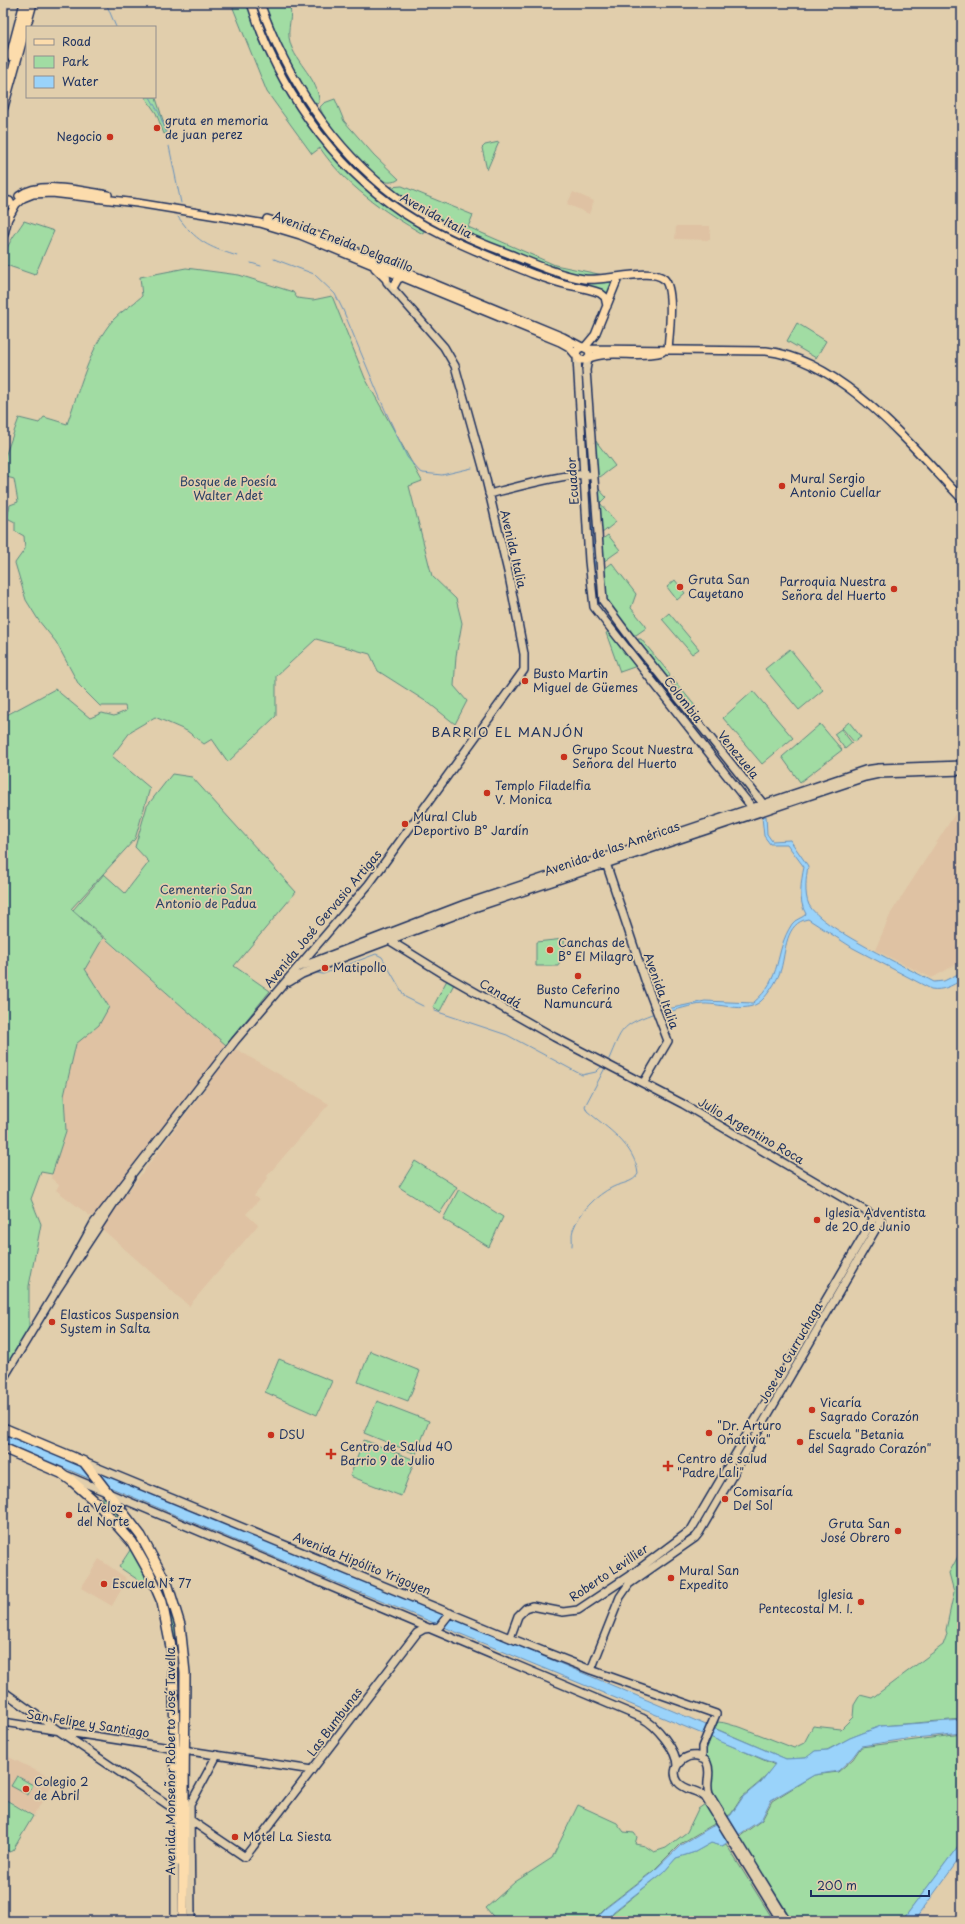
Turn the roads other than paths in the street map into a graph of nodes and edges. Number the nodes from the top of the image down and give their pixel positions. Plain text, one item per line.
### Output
1 (25, 3) edge
2 (32, 3) edge
3 (251, 3) edge
4 (260, 3) edge
5 (3, 86) edge
6 (3, 107) edge
7 (5, 202) edge
8 (3, 210) edge
9 (6, 222) junction
10 (3, 234) edge
11 (372, 265) junction
12 (389, 269) junction
13 (403, 277) junction
14 (618, 278) junction
15 (386, 279) junction
16 (394, 288) junction
17 (606, 306) junction
18 (585, 348) junction
19 (668, 350) junction
20 (577, 356) junction
21 (588, 358) junction
22 (584, 474) junction
23 (594, 477) junction
24 (489, 494) junction
25 (962, 499) edge
26 (603, 601) joint
27 (594, 602) joint
28 (524, 670) joint
29 (962, 765) edge
30 (962, 771) edge
31 (765, 806) junction
32 (753, 810) junction
33 (605, 860) junction
34 (388, 937) junction
35 (298, 968) junction
36 (280, 988) junction
37 (609, 1064) joint
38 (644, 1082) junction
39 (878, 1218) junction
40 (3, 1379) edge
41 (3, 1428) edge
42 (3, 1448) edge
43 (87, 1464) junction
44 (61, 1473) junction
45 (106, 1489) junction
46 (98, 1504) junction
47 (691, 1530) joint
48 (695, 1538) joint
49 (449, 1614) junction
50 (439, 1627) junction
51 (430, 1628) junction
52 (444, 1634) junction
53 (510, 1638) junction
54 (590, 1670) junction
55 (3, 1691) edge
56 (3, 1722) edge
57 (59, 1731) junction
58 (703, 1744) junction
59 (180, 1749) junction
60 (217, 1755) junction
61 (692, 1756) junction
62 (702, 1759) junction
63 (677, 1766) junction
64 (312, 1770) junction
65 (707, 1780) junction
66 (693, 1789) junction
67 (707, 1796) junction
68 (184, 1816) junction
69 (741, 1852) junction
70 (175, 1921) edge
71 (178, 1921) edge
72 (183, 1921) edge
73 (191, 1921) edge
74 (780, 1921) edge
75 (787, 1921) edge

1 - 5 highway
2 - 6 highway
3 - 17 main road, Avenida Italia
4 - 14 main road, Avenida Italia
7 - 12 main road, Avenida Eneida Delgadillo
8 - 9 highway
9 - 10 highway
9 - 11 main road, Avenida Eneida Delgadillo
11 - 12 main road, Avenida Eneida Delgadillo
11 - 15 main road
12 - 13 main road, Avenida Eneida Delgadillo
12 - 15 main road
12 - 16 main road, Avenida Italia
12 - 18 main road, Avenida Eneida Delgadillo
13 - 16 main road
13 - 20 main road, Avenida Eneida Delgadillo
14 - 17 main road
14 - 19 main road, Avenida Italia
15 - 16 main road, Avenida Italia
16 - 24 main road, Avenida Italia
17 - 18 main road
18 - 19 main road, Avenida Eneida Delgadillo
18 - 20 main road
18 - 21 main road
19 - 21 main road, Avenida Eneida Delgadillo
19 - 25 main road, Avenida Eneida Delgadillo
20 - 21 main road
20 - 22 main road, Ecuador
21 - 23 main road, Ecuador
22 - 23 main road
22 - 24 main road
22 - 27 main road, Ecuador
23 - 26 main road, Ecuador
24 - 28 main road, Avenida Italia
26 - 31 main road, Venezuela
27 - 32 main road, Colombia
28 - 35 main road, Avenida José Gervasio Artigas
29 - 31 main road, Avenida de las Américas
30 - 31 main road, Avenida de las Américas
31 - 32 main road, Avenida de las Américas
32 - 33 main road, Avenida de las Américas
33 - 34 main road, Avenida de las Américas
33 - 38 main road, Avenida Italia
34 - 35 main road, Avenida de las Américas
34 - 36 main road, Avenida de las Américas
34 - 37 main road, Canadá
35 - 36 main road, Avenida José Gervasio Artigas
36 - 40 main road, Avenida José Gervasio Artigas
37 - 38 main road, Julio Argentino Roca
38 - 39 main road, Julio Argentino Roca
39 - 47 main road, Jose de Gurruchaga
39 - 48 main road, Jose de Gurruchaga
41 - 43 highway, Avenida Hipólito Yrigoyen
42 - 44 highway
43 - 45 highway, Avenida Monseñor Roberto José Tavella
43 - 49 main road, Avenida Hipólito Yrigoyen
44 - 45 main road
44 - 46 highway, Avenida Monseñor Roberto José Tavella
45 - 46 highway
45 - 51 main road
45 - 59 highway, Avenida Monseñor Roberto José Tavella
46 - 59 highway, Avenida Monseñor Roberto José Tavella
47 - 53 main road, Roberto Levillier
48 - 54 main road, Roberto Levillier
49 - 50 main road
49 - 53 main road, Avenida Hipólito Yrigoyen
50 - 51 main road, Las Bumbunas
50 - 52 main road
51 - 52 main road
51 - 64 main road, Las Bumbunas
52 - 63 main road
53 - 54 main road, Avenida Hipólito Yrigoyen
54 - 58 main road, Avenida Hipólito Yrigoyen
55 - 57 main road
56 - 57 main road, San Felipe y Santiago
57 - 59 main road, San Felipe y Santiago
57 - 68 main road
58 - 61 main road
58 - 62 main road
59 - 60 main road, San Felipe y Santiago
59 - 68 highway, Avenida Monseñor Roberto José Tavella
60 - 64 main road, San Felipe y Santiago
60 - 68 main road
61 - 62 main road
61 - 63 main road
62 - 65 main road
63 - 66 main road
64 - 68 main road, Las Bumbunas
65 - 66 main road
65 - 67 main road
66 - 67 main road
67 - 69 main road
68 - 70 main road
68 - 71 highway, Avenida Monseñor Roberto José Tavella
68 - 72 highway, Avenida Monseñor Roberto José Tavella
68 - 73 main road
69 - 74 main road
69 - 75 main road

